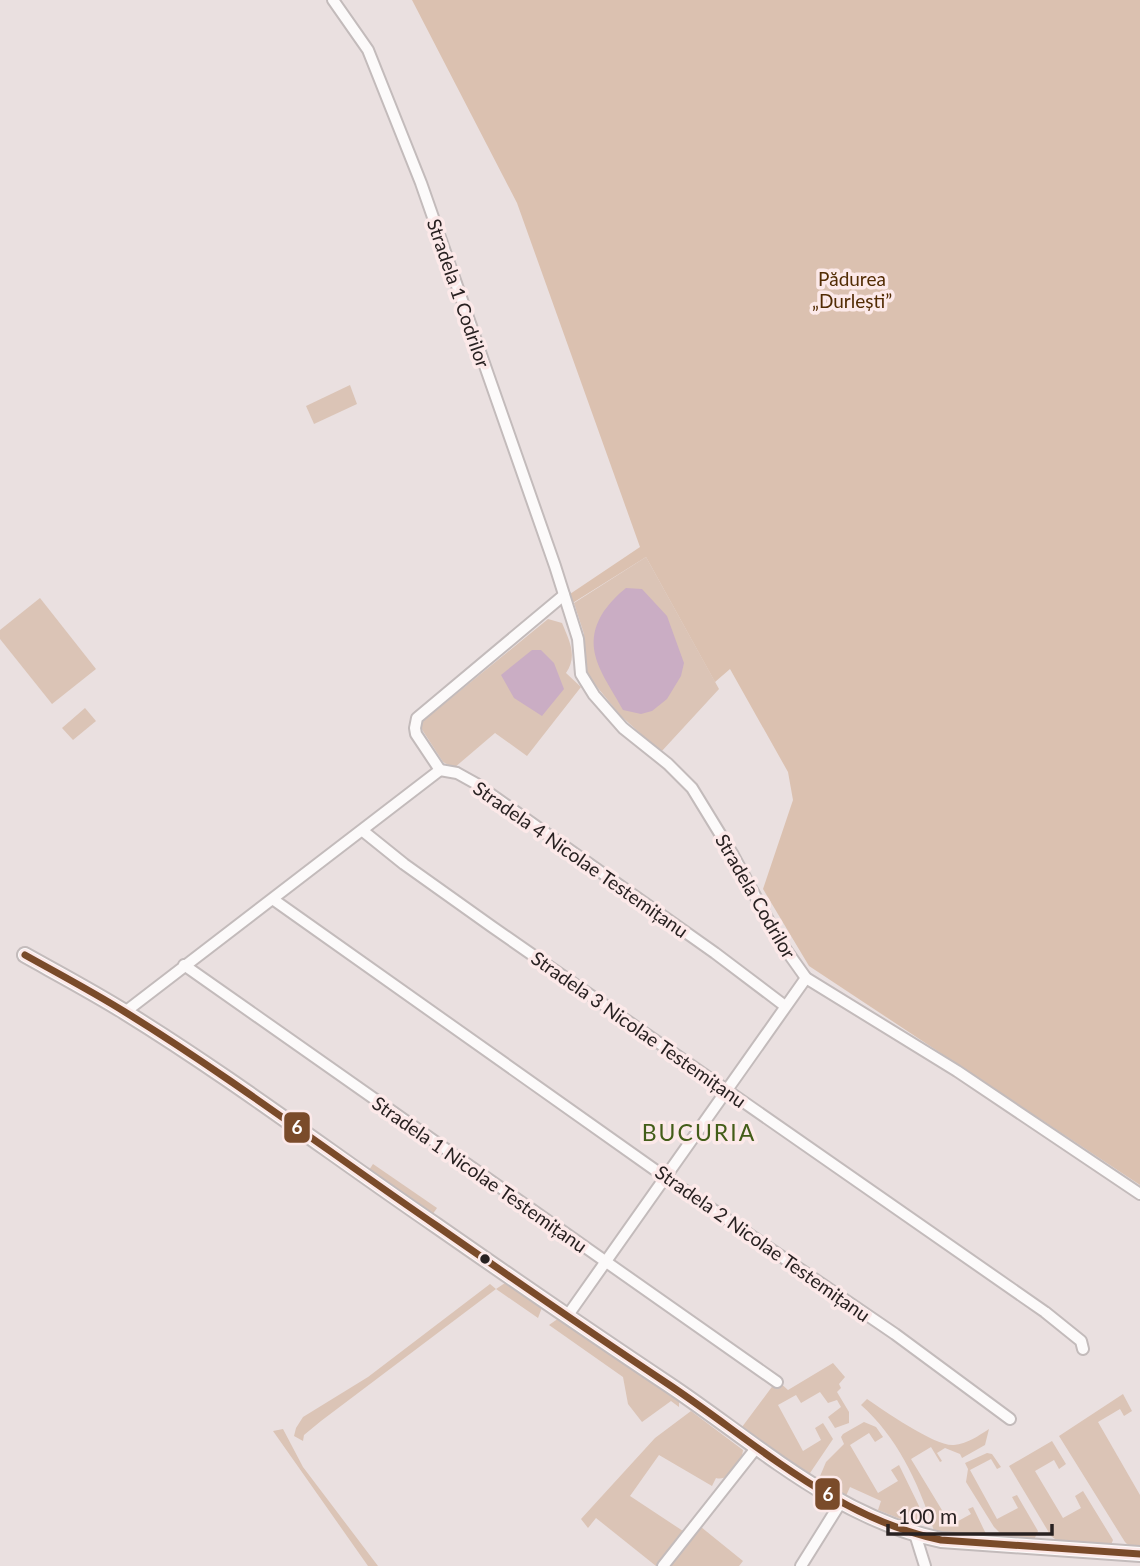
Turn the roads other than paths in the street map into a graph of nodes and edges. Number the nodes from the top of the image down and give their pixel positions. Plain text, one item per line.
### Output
1 (333, 0) edge
2 (564, 595) junction
3 (440, 770) junction
4 (363, 831) junction
5 (274, 900) junction
6 (25, 955) dead end
7 (184, 965) junction
8 (806, 978) junction
9 (785, 1006) junction
10 (125, 1012) junction
11 (726, 1089) junction
12 (665, 1177) junction
13 (1140, 1194) edge
14 (606, 1263) junction
15 (568, 1315) junction
16 (1083, 1349) dead end
17 (777, 1382) dead end
18 (1010, 1419) dead end
19 (757, 1447) junction
20 (841, 1502) junction
21 (915, 1534) junction
22 (1140, 1554) edge
23 (663, 1566) edge
24 (801, 1566) edge
25 (925, 1566) edge

1 - 2 street, Stradela 1 Codrilor
2 - 3 street
2 - 8 street, Stradela Codrilor
3 - 4 street
3 - 9 street, Stradela 4 Nicolae Testemițanu
4 - 5 street
4 - 11 street, Stradela 3 Nicolae Testemițanu
5 - 7 street
5 - 12 street, Stradela 2 Nicolae Testemițanu
6 - 10 street
7 - 10 street
7 - 14 street, Stradela 1 Nicolae Testemițanu
8 - 9 street
8 - 13 street, Stradela Codrilor
9 - 11 street
10 - 15 street
11 - 12 street
11 - 16 street, Stradela 3 Nicolae Testemițanu
12 - 14 street
12 - 18 street, Stradela 2 Nicolae Testemițanu
14 - 15 street
14 - 17 street, Stradela 1 Nicolae Testemițanu
15 - 19 street
19 - 20 street
19 - 23 street
20 - 21 street
20 - 24 street
21 - 22 street
21 - 25 street

